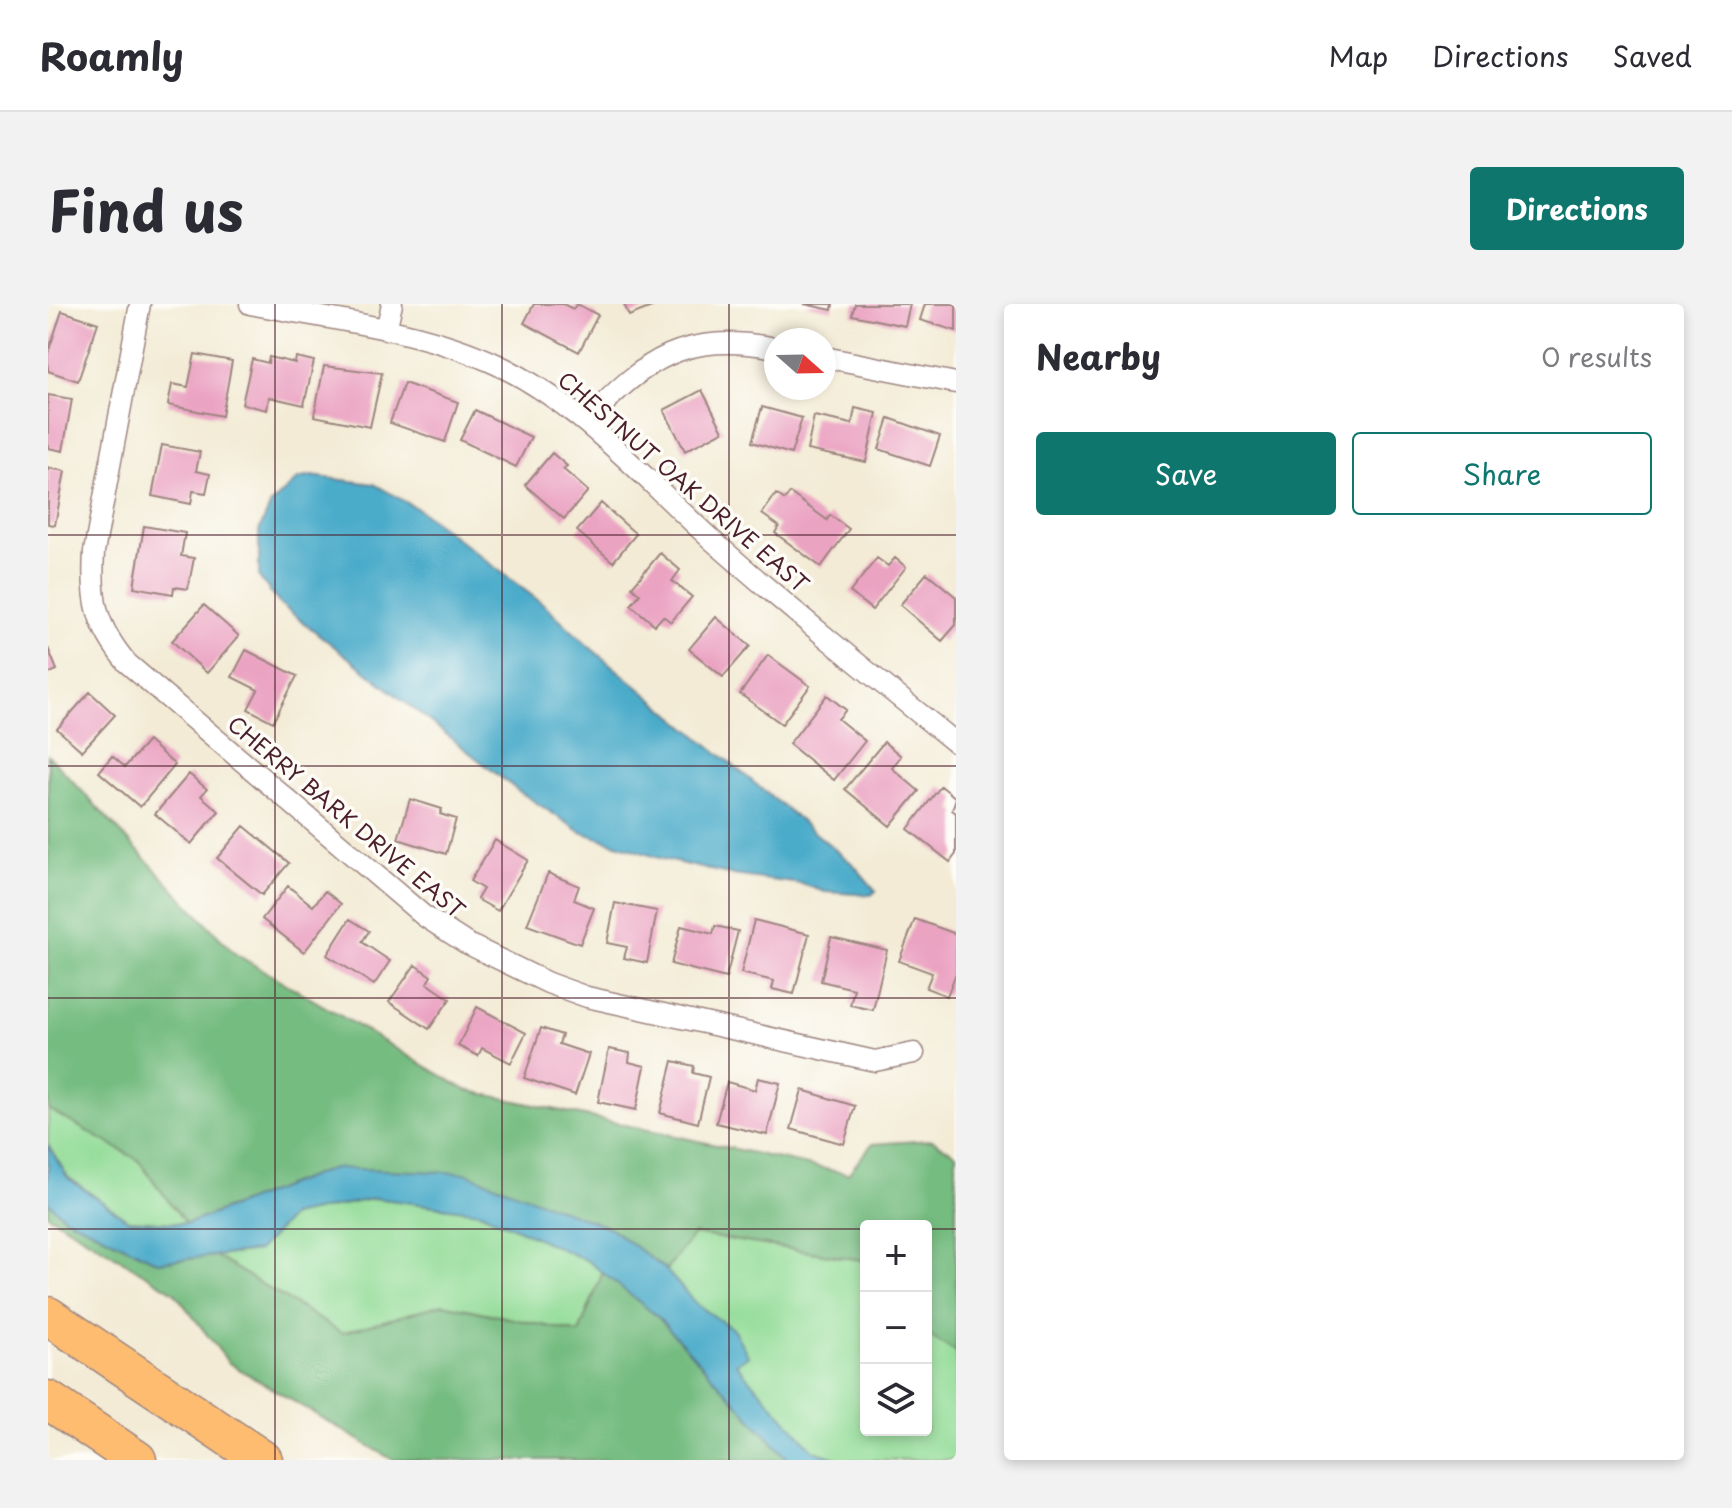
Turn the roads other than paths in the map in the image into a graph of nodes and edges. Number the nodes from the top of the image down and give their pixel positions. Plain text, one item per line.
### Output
1 (140, 304) edge
2 (250, 304) edge
3 (392, 304) edge
4 (386, 330) junction
5 (764, 346) edge
6 (836, 359) edge
7 (956, 383) edge
8 (586, 422) junction
9 (956, 743) edge
10 (914, 1053) dead end
11 (48, 1316) edge
12 (48, 1400) edge
13 (137, 1460) edge
14 (263, 1460) edge

1 - 10 street, CHERRY BARK DRIVE EAST
2 - 4 street, CHESTNUT OAK DRIVE EAST
3 - 4 street
4 - 8 street, CHESTNUT OAK DRIVE EAST
5 - 8 street
6 - 7 street
8 - 9 street, CHESTNUT OAK DRIVE EAST
11 - 14 highway
12 - 13 highway

